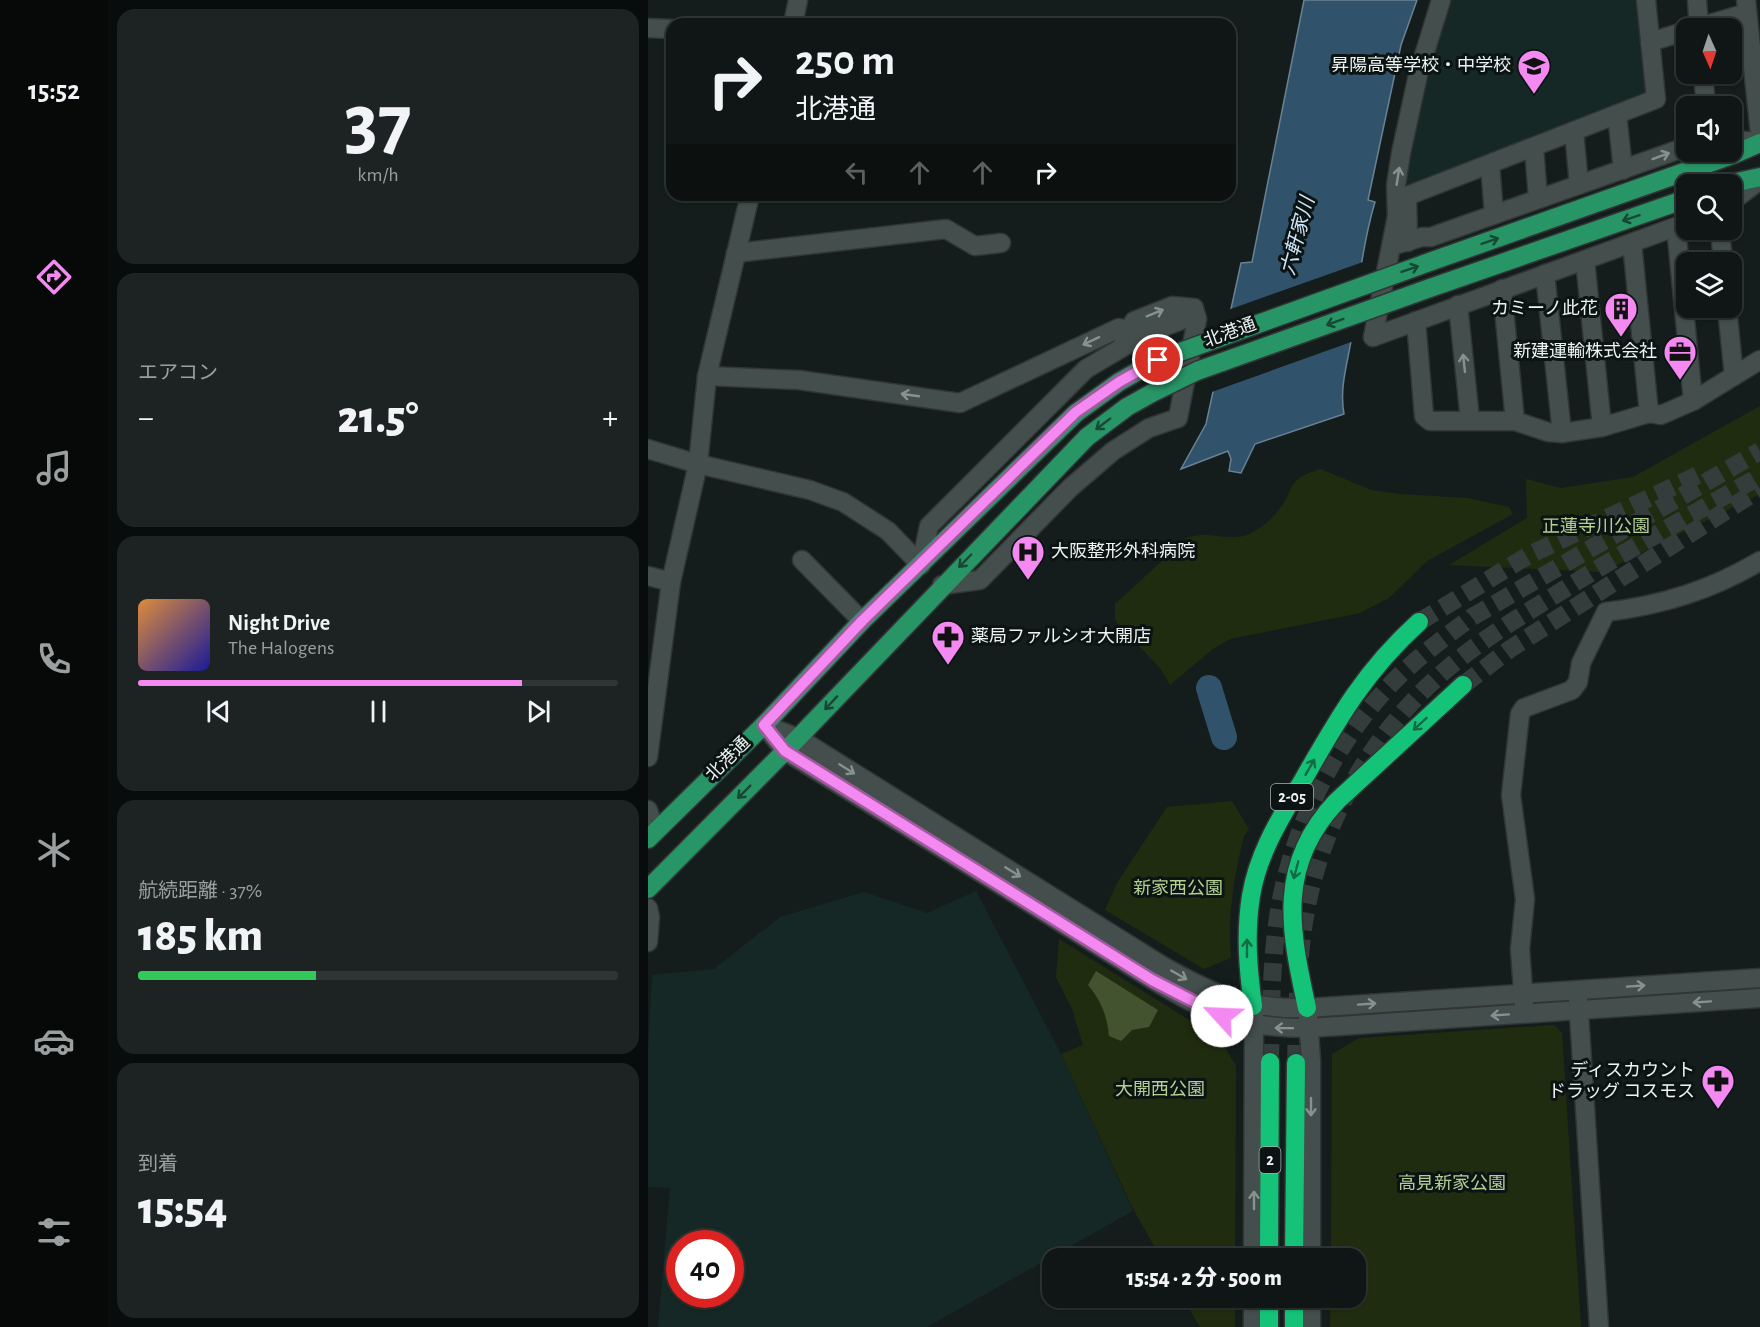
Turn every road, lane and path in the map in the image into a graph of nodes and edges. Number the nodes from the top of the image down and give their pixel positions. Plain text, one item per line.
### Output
1 (798, 0) edge
2 (1441, 0) edge
3 (1646, 0) edge
4 (1696, 0) edge
5 (1747, 7) edge
6 (794, 18) edge
7 (1695, 18) edge
8 (1721, 18) edge
9 (648, 28) edge
10 (666, 29) edge
11 (1676, 34) edge
12 (1650, 42) junction
13 (1617, 114) junction
14 (1574, 131) junction
15 (1760, 134) edge
16 (1742, 141) edge
17 (1760, 143) edge
18 (1534, 147) junction
19 (1676, 151) edge
20 (1490, 164) junction
21 (1623, 170) junction
22 (1760, 178) edge
23 (1742, 181) edge
24 (1579, 185) junction
25 (1742, 193) edge
26 (1538, 199) junction
27 (749, 201) edge
28 (1676, 202) edge
29 (1494, 215) junction
30 (1676, 227) edge
31 (1682, 240) edge
32 (1001, 243) dead end
33 (1400, 243) junction
34 (1632, 243) junction
35 (736, 253) junction
36 (1585, 260) junction
37 (1545, 274) junction
38 (1502, 289) junction
39 (1458, 305) junction
40 (1728, 318) edge
41 (1416, 321) junction
42 (1138, 332) junction
43 (1760, 360) edge
44 (707, 376) junction
45 (1734, 376) junction
46 (1693, 400) junction
47 (1649, 412) junction
48 (1470, 420) junction
49 (1515, 421) junction
50 (1602, 427) junction
51 (1562, 433) junction
52 (648, 449) edge
53 (698, 464) junction
54 (802, 560) dead end
55 (1760, 561) edge
56 (921, 565) junction
57 (648, 576) edge
58 (671, 582) junction
59 (942, 585) junction
60 (862, 621) junction
61 (1419, 622) tunnel mouth
62 (653, 672) edge
63 (1463, 685) tunnel mouth
64 (764, 725) junction
65 (791, 744) junction
66 (648, 757) edge
67 (648, 810) edge
68 (651, 835) edge
69 (648, 889) edge
70 (648, 908) edge
71 (648, 942) edge
72 (1760, 978) edge
73 (1578, 990) junction
74 (1523, 993) junction
75 (1760, 998) edge
76 (1253, 1006) junction
77 (1307, 1008) junction
78 (1579, 1010) junction
79 (1524, 1014) junction
80 (1255, 1026) junction
81 (1309, 1028) junction
82 (1270, 1062) tunnel mouth
83 (1296, 1063) tunnel mouth
84 (1254, 1248) edge
85 (1269, 1248) edge
86 (1294, 1248) edge
87 (1311, 1248) edge
88 (1253, 1308) edge
89 (1269, 1308) edge
90 (1294, 1308) edge
91 (1311, 1308) edge
92 (1253, 1327) edge
93 (1269, 1327) edge
94 (1294, 1327) edge
95 (1311, 1327) edge
96 (1599, 1327) edge

1 - 6 street
33 -> 2 street
3 - 12 street
4 - 7 street
5 - 8 street
5 - 15 street
9 - 10 street
11 - 12 street
12 - 13 street
13 - 14 street
13 - 21 street
14 - 18 street
14 - 24 street
16 - 17 street
56 -> 17 main road, 北港通, bridge
18 - 20 street
18 - 26 street
21 -> 19 street
20 - 29 street
20 - 33 street
21 - 24 street
22 - 23 main road
22 - 25 street
24 - 26 street
26 - 29 street
27 - 35 street
28 -> 59 main road, 北港通, bridge
29 - 33 street
30 - 34 street
31 - 46 street
32 - 35 street
33 - 41 street
34 - 36 street
34 - 47 street
35 - 44 street
36 - 37 street
36 - 50 street
37 - 38 street
37 - 51 street
38 - 39 street
38 - 49 street
39 - 41 street
48 -> 39 street
40 - 45 street
41 - 48 street
42 -> 44 street
42 - 56 street
42 - 59 street
43 - 45 street
44 - 53 street
45 - 46 street
46 - 47 street
47 - 50 street
48 - 49 street
49 - 51 street
50 - 51 street
52 - 53 street
53 - 56 street
53 - 58 street
54 - 60 street
55 - 74 street
56 - 60 main road, 北港通
57 - 58 street
58 - 62 street
59 -> 65 main road, 北港通
60 - 64 main road, 北港通
76 -> 61 highway, 2-05
62 - 66 street
63 -> 77 highway
64 - 65 street
64 - 68 main road, 北港通
65 -> 69 main road, 北港通
65 -> 76 street
65 - 80 street
67 - 68 street
70 - 71 street
73 -> 72 street
73 - 74 street
73 - 78 street
77 -> 74 street
74 - 79 street
75 -> 78 street
76 - 77 street
76 - 80 street
77 - 81 street
78 - 79 street
78 - 96 street
79 -> 81 street
81 -> 80 street
84 -> 80 street
81 -> 87 street
82 - 85 highway, 2
83 - 86 highway, 2
88 - 92 street
89 - 93 highway
90 - 94 highway
91 - 95 street

